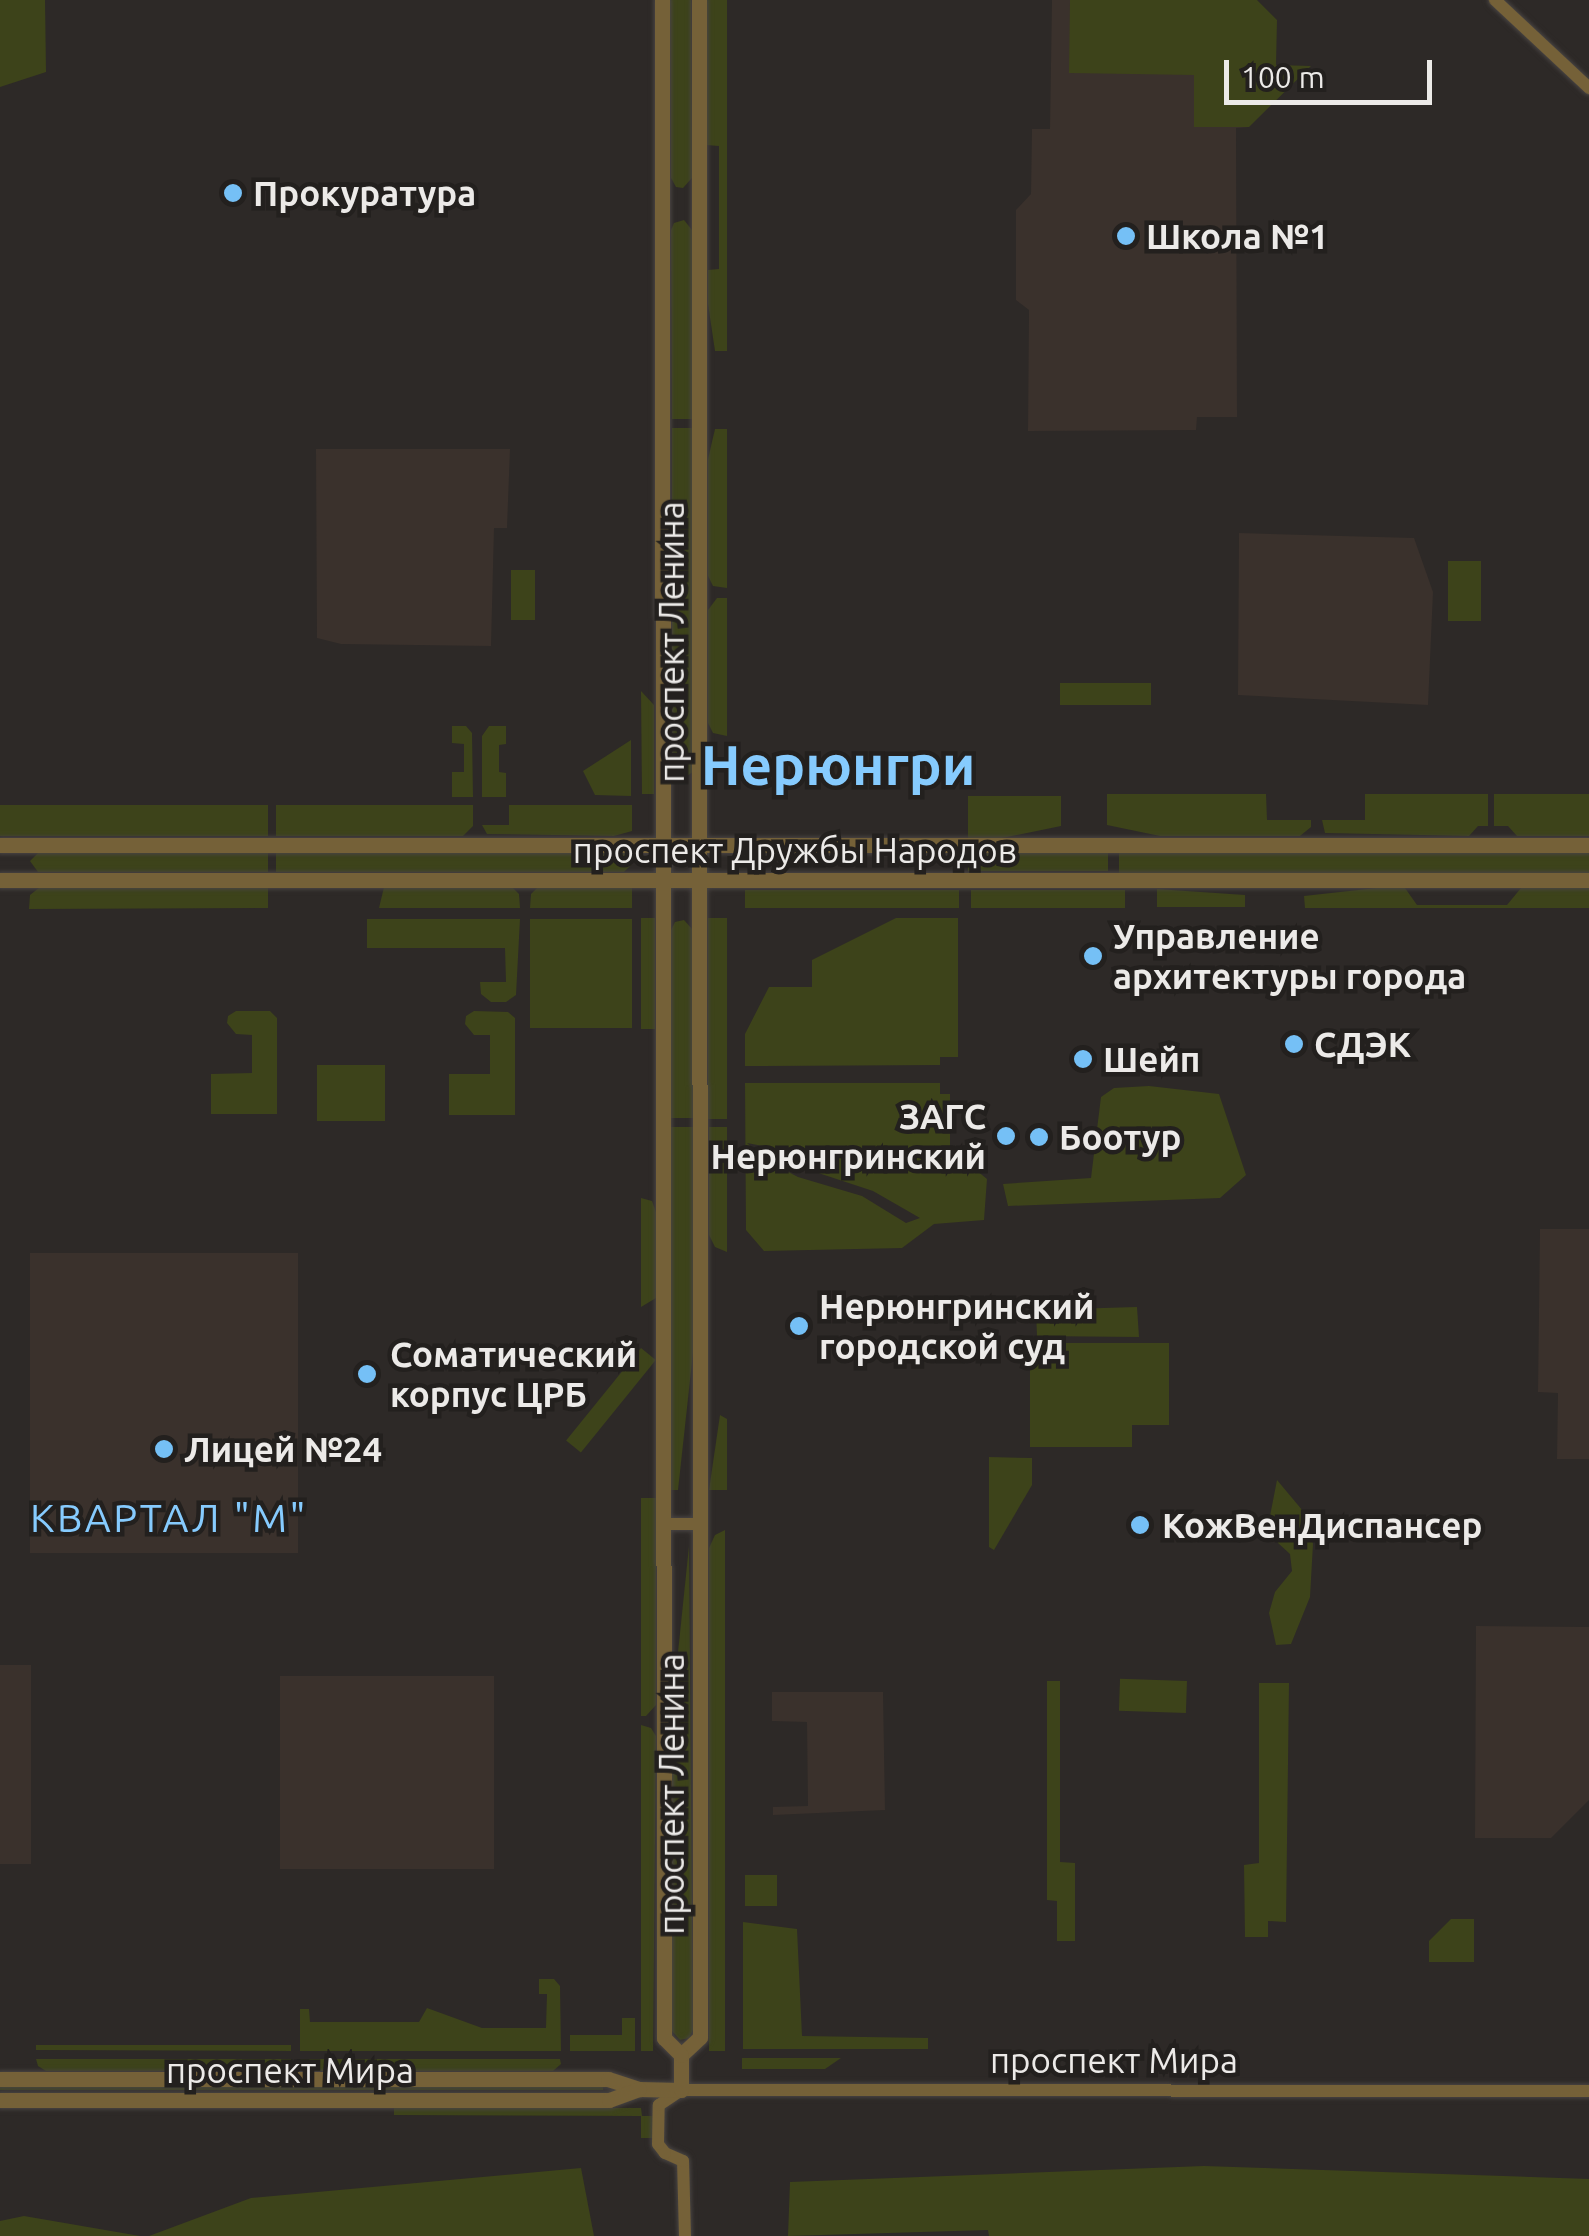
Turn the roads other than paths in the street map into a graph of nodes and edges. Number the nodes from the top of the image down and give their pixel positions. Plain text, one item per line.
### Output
1 (662, 0) edge
2 (699, 0) edge
3 (1494, 0) edge
4 (1589, 88) edge
5 (0, 845) edge
6 (664, 845) junction
7 (701, 845) junction
8 (1589, 845) edge
9 (0, 880) edge
10 (664, 880) junction
11 (701, 880) junction
12 (1589, 880) edge
13 (664, 1524) junction
14 (701, 1524) junction
15 (681, 2055) junction
16 (0, 2079) edge
17 (639, 2089) junction
18 (682, 2090) junction
19 (1589, 2091) edge
20 (0, 2100) edge
21 (684, 2236) edge

1 - 6 street, проспект Ленина
2 - 7 street, проспект Ленина
3 - 4 street
5 - 6 street, проспект Дружбы Народов
6 - 7 street, проспект Дружбы Народов
6 - 10 street, проспект Ленина
7 - 8 street, проспект Дружбы Народов
7 - 11 street, проспект Ленина
9 - 10 street, проспект Дружбы Народов
10 - 11 street, проспект Дружбы Народов
10 - 13 street, проспект Ленина
11 - 12 street, проспект Дружбы Народов
11 - 14 street, проспект Ленина
13 - 14 street
13 - 15 street, проспект Ленина
14 - 15 street, проспект Ленина
15 - 18 street, проспект Ленина
16 - 17 street, проспект Мира
17 - 18 street, проспект Мира
17 - 20 street, проспект Мира
18 - 19 street, проспект Мира
18 - 21 street

